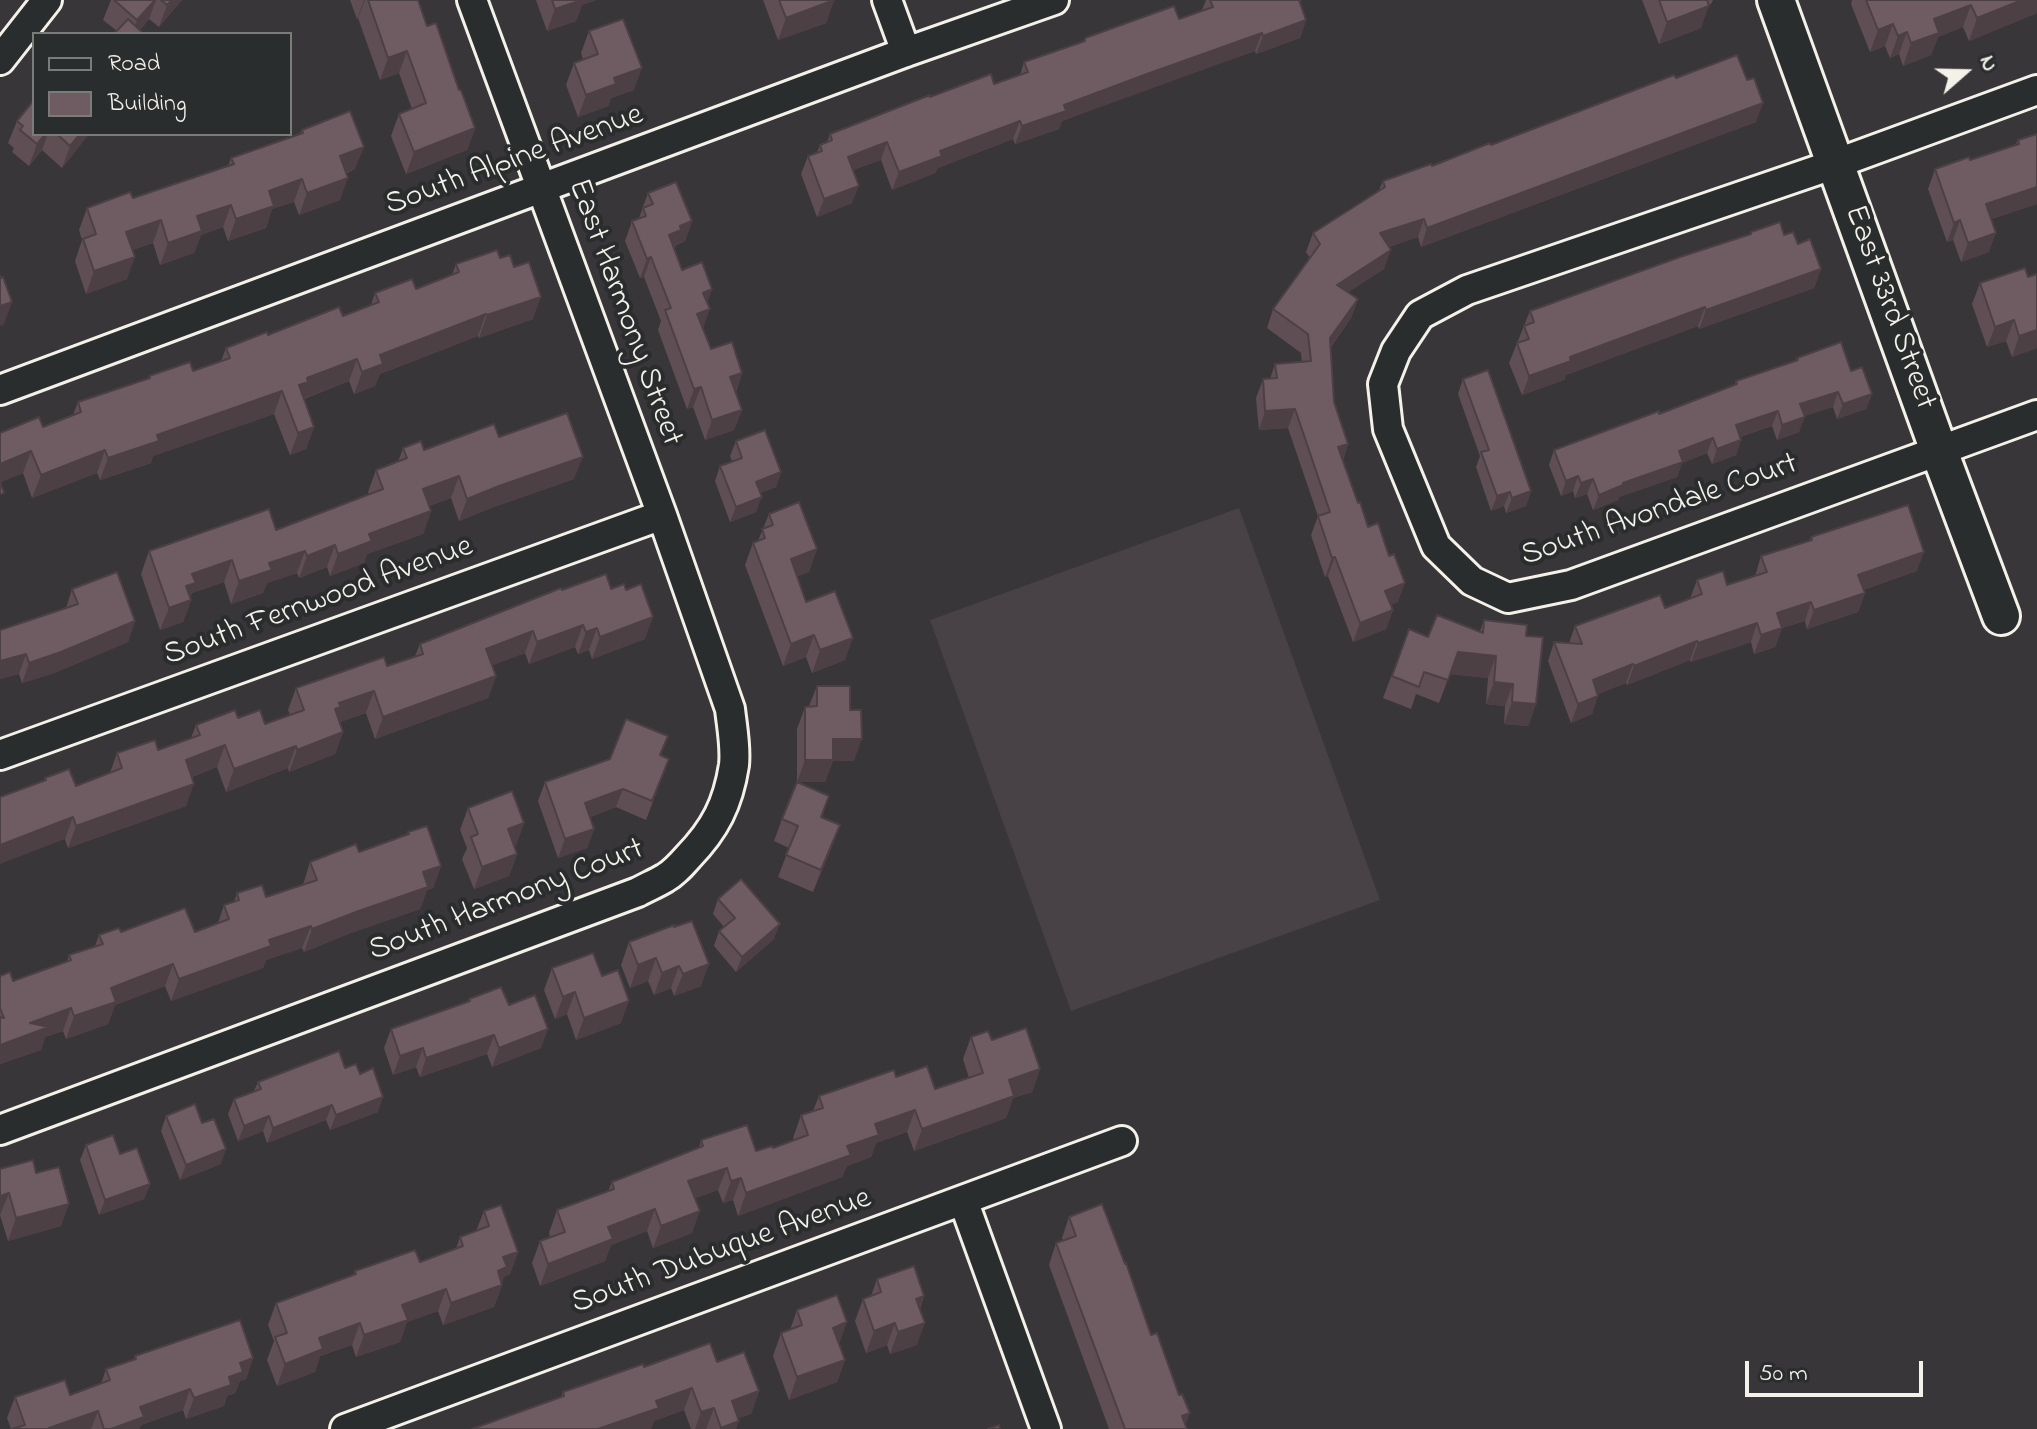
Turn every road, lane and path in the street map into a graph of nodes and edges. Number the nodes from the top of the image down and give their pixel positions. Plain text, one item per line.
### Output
1 (47, 0) edge
2 (472, 0) edge
3 (887, 0) edge
4 (1054, 0) edge
5 (1776, 0) edge
6 (906, 52) junction
7 (0, 60) edge
8 (2037, 90) edge
9 (1835, 164) junction
10 (541, 189) junction
11 (0, 390) edge
12 (2037, 415) edge
13 (1939, 451) junction
14 (662, 515) junction
15 (2001, 616) dead end
16 (0, 755) edge
17 (0, 1130) edge
18 (1122, 1141) dead end
19 (963, 1200) junction
20 (345, 1429) edge
21 (1046, 1429) edge

1 - 7 street
2 - 10 street, East Harmony Street
3 - 6 street
4 - 6 street, South Alpine Avenue
5 - 9 street, East 33rd Street
6 - 10 street, South Alpine Avenue
8 - 9 street, South Avondale Court
9 - 13 street, East 33rd Street
9 - 13 street, South Avondale Court
10 - 11 street, South Alpine Avenue
10 - 14 street, East Harmony Street
12 - 13 street, South Avondale Court
13 - 15 street, East 33rd Street
14 - 16 street, South Fernwood Avenue
14 - 17 street, South Harmony Court
18 - 19 street, South Dubuque Avenue
19 - 20 street, South Dubuque Avenue
19 - 21 street

